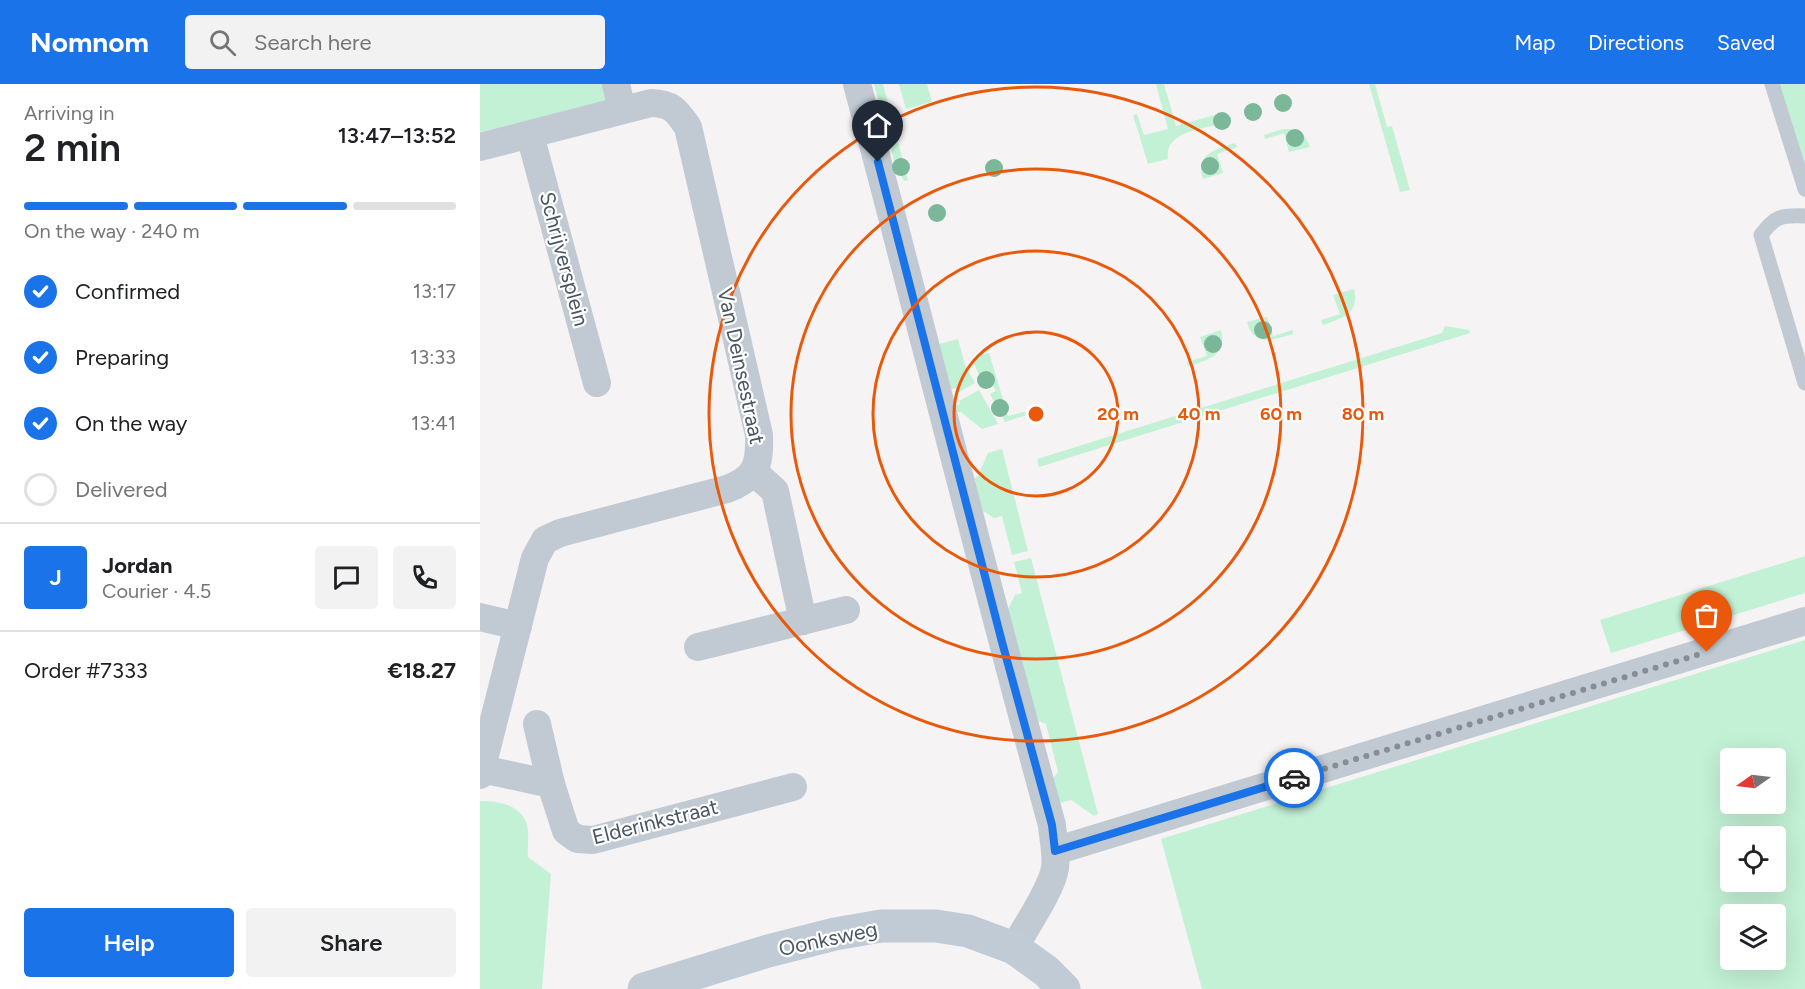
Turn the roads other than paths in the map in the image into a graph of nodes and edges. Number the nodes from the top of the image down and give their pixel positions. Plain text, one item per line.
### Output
1 (857, 84) edge
2 (1772, 84) edge
3 (619, 97) edge
4 (530, 135) junction
5 (480, 147) edge
6 (1805, 189) edge
7 (1805, 216) edge
8 (597, 383) dead end
9 (1805, 383) edge
10 (754, 472) junction
11 (846, 610) dead end
12 (480, 617) edge
13 (803, 621) junction
14 (1805, 621) edge
15 (518, 626) junction
16 (698, 646) dead end
17 (537, 724) dead end
18 (481, 772) edge
19 (551, 784) junction
20 (793, 787) dead end
21 (1055, 851) junction
22 (1014, 948) junction
23 (644, 989) edge
24 (1064, 989) edge

1 - 21 street
2 - 6 lane
3 - 4 street, Van Deinsestraat
3 - 10 street, Van Deinsestraat
4 - 5 street, Van Deinsestraat
4 - 8 street, Schrijversplein
7 - 9 lane
10 - 13 street
10 - 15 street, Van Deinsestraat
11 - 13 street
12 - 15 street
13 - 16 street
14 - 21 street
15 - 18 street, Van Deinsestraat
17 - 19 street, Elderinkstraat
18 - 19 street
19 - 20 street, Elderinkstraat
21 - 22 street
22 - 23 main road, Oonksweg
22 - 24 main road, Oonksweg

